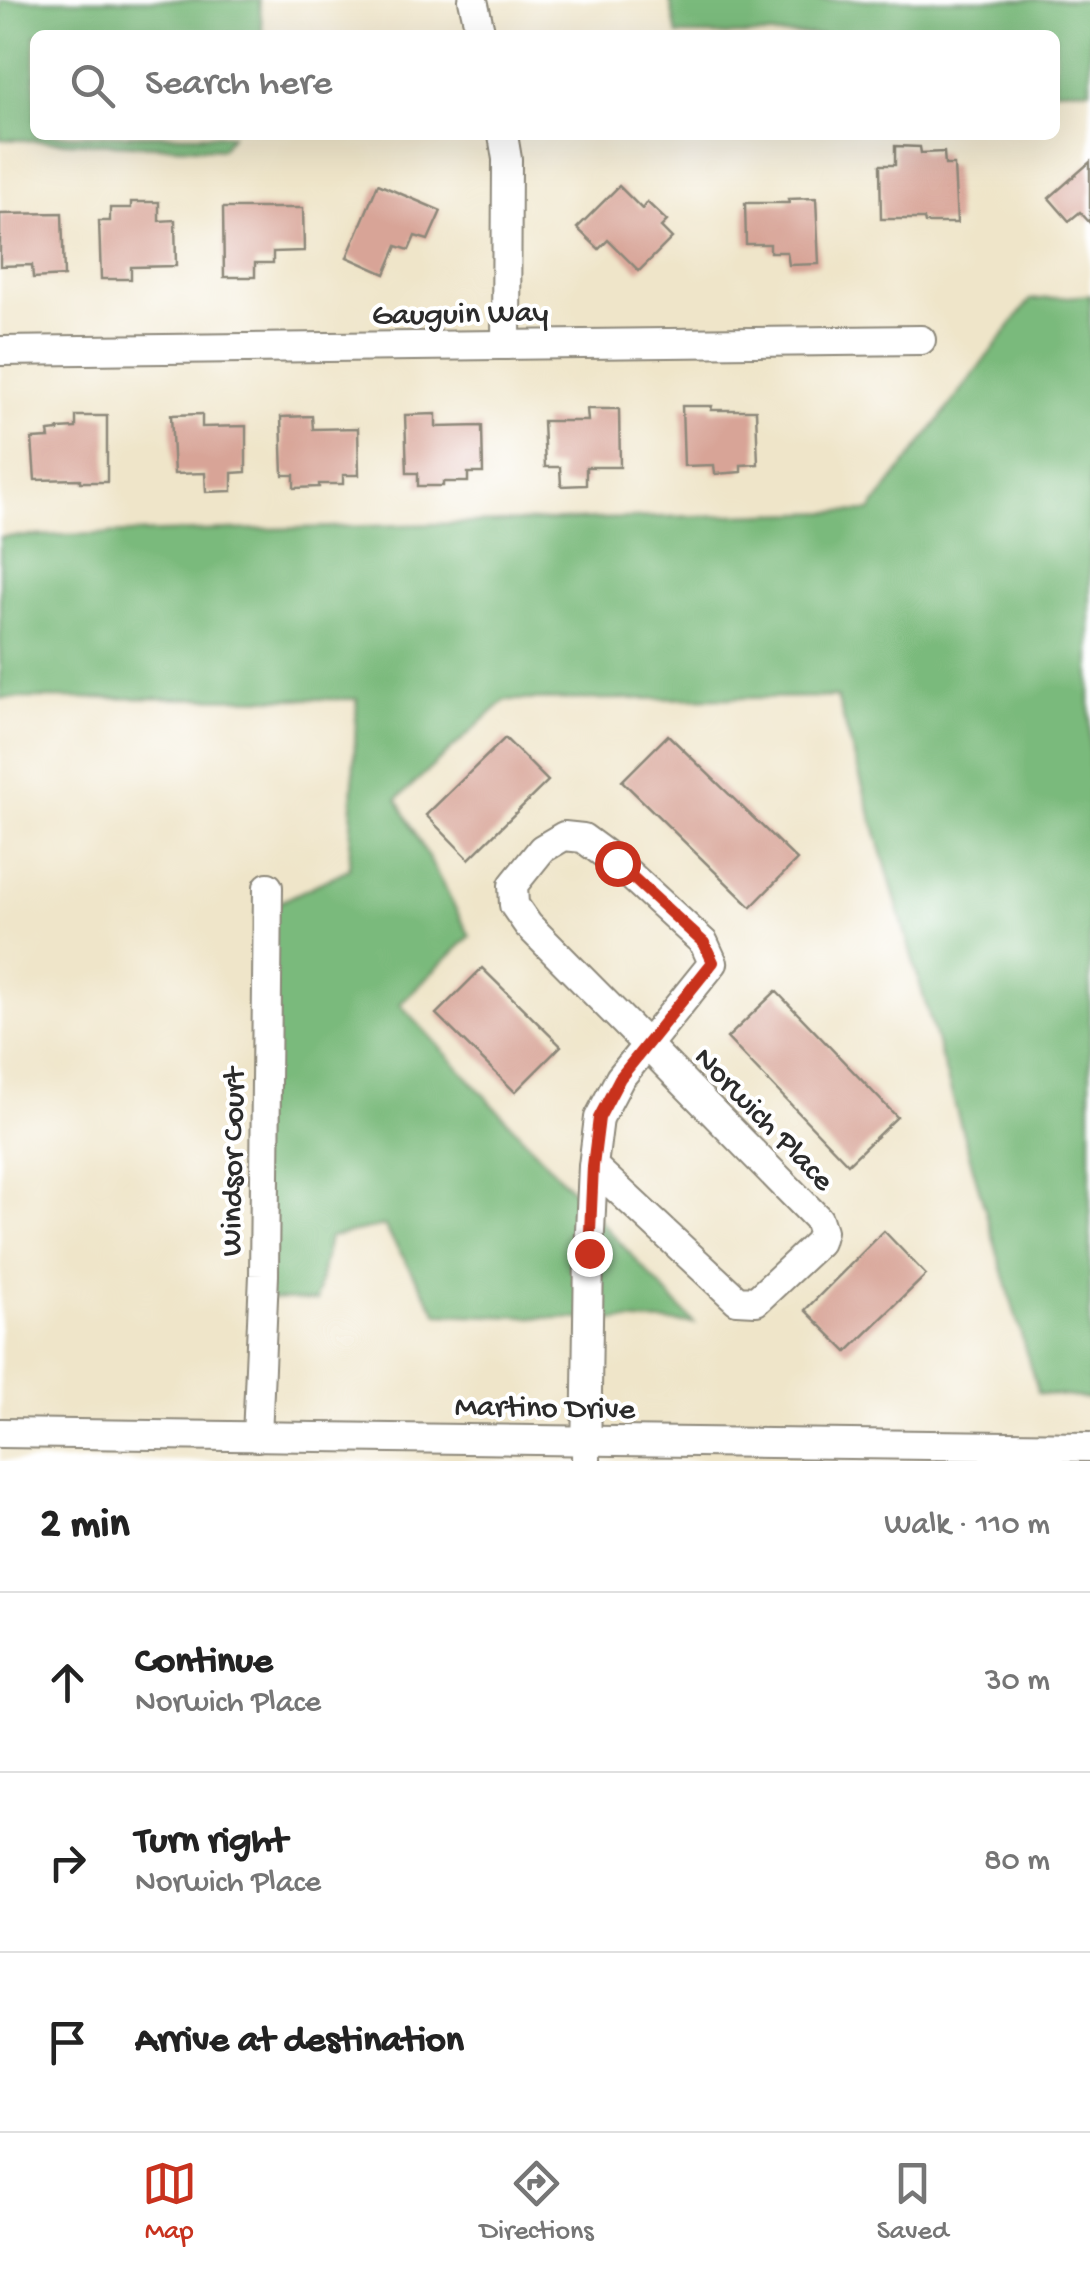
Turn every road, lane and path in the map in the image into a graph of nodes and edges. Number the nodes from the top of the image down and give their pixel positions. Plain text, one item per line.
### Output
1 (473, 0) edge
2 (480, 30) edge
3 (504, 140) edge
4 (921, 340) dead end
5 (506, 345) junction
6 (0, 351) edge
7 (268, 887) dead end
8 (647, 1045) junction
9 (593, 1166) junction
10 (0, 1433) edge
11 (257, 1437) junction
12 (1090, 1446) edge
13 (586, 1450) edge

1 - 2 street
3 - 5 street
4 - 5 street, Gauguin Way
5 - 6 street, Gauguin Way
7 - 11 street, Windsor Court
8 - 8 street, Norwich Place
8 - 9 street, Norwich Place
8 - 9 street, Norwich Place
9 - 13 street, Norwich Place
10 - 11 street, Martino Drive
11 - 13 street, Martino Drive
12 - 13 street, Martino Drive

